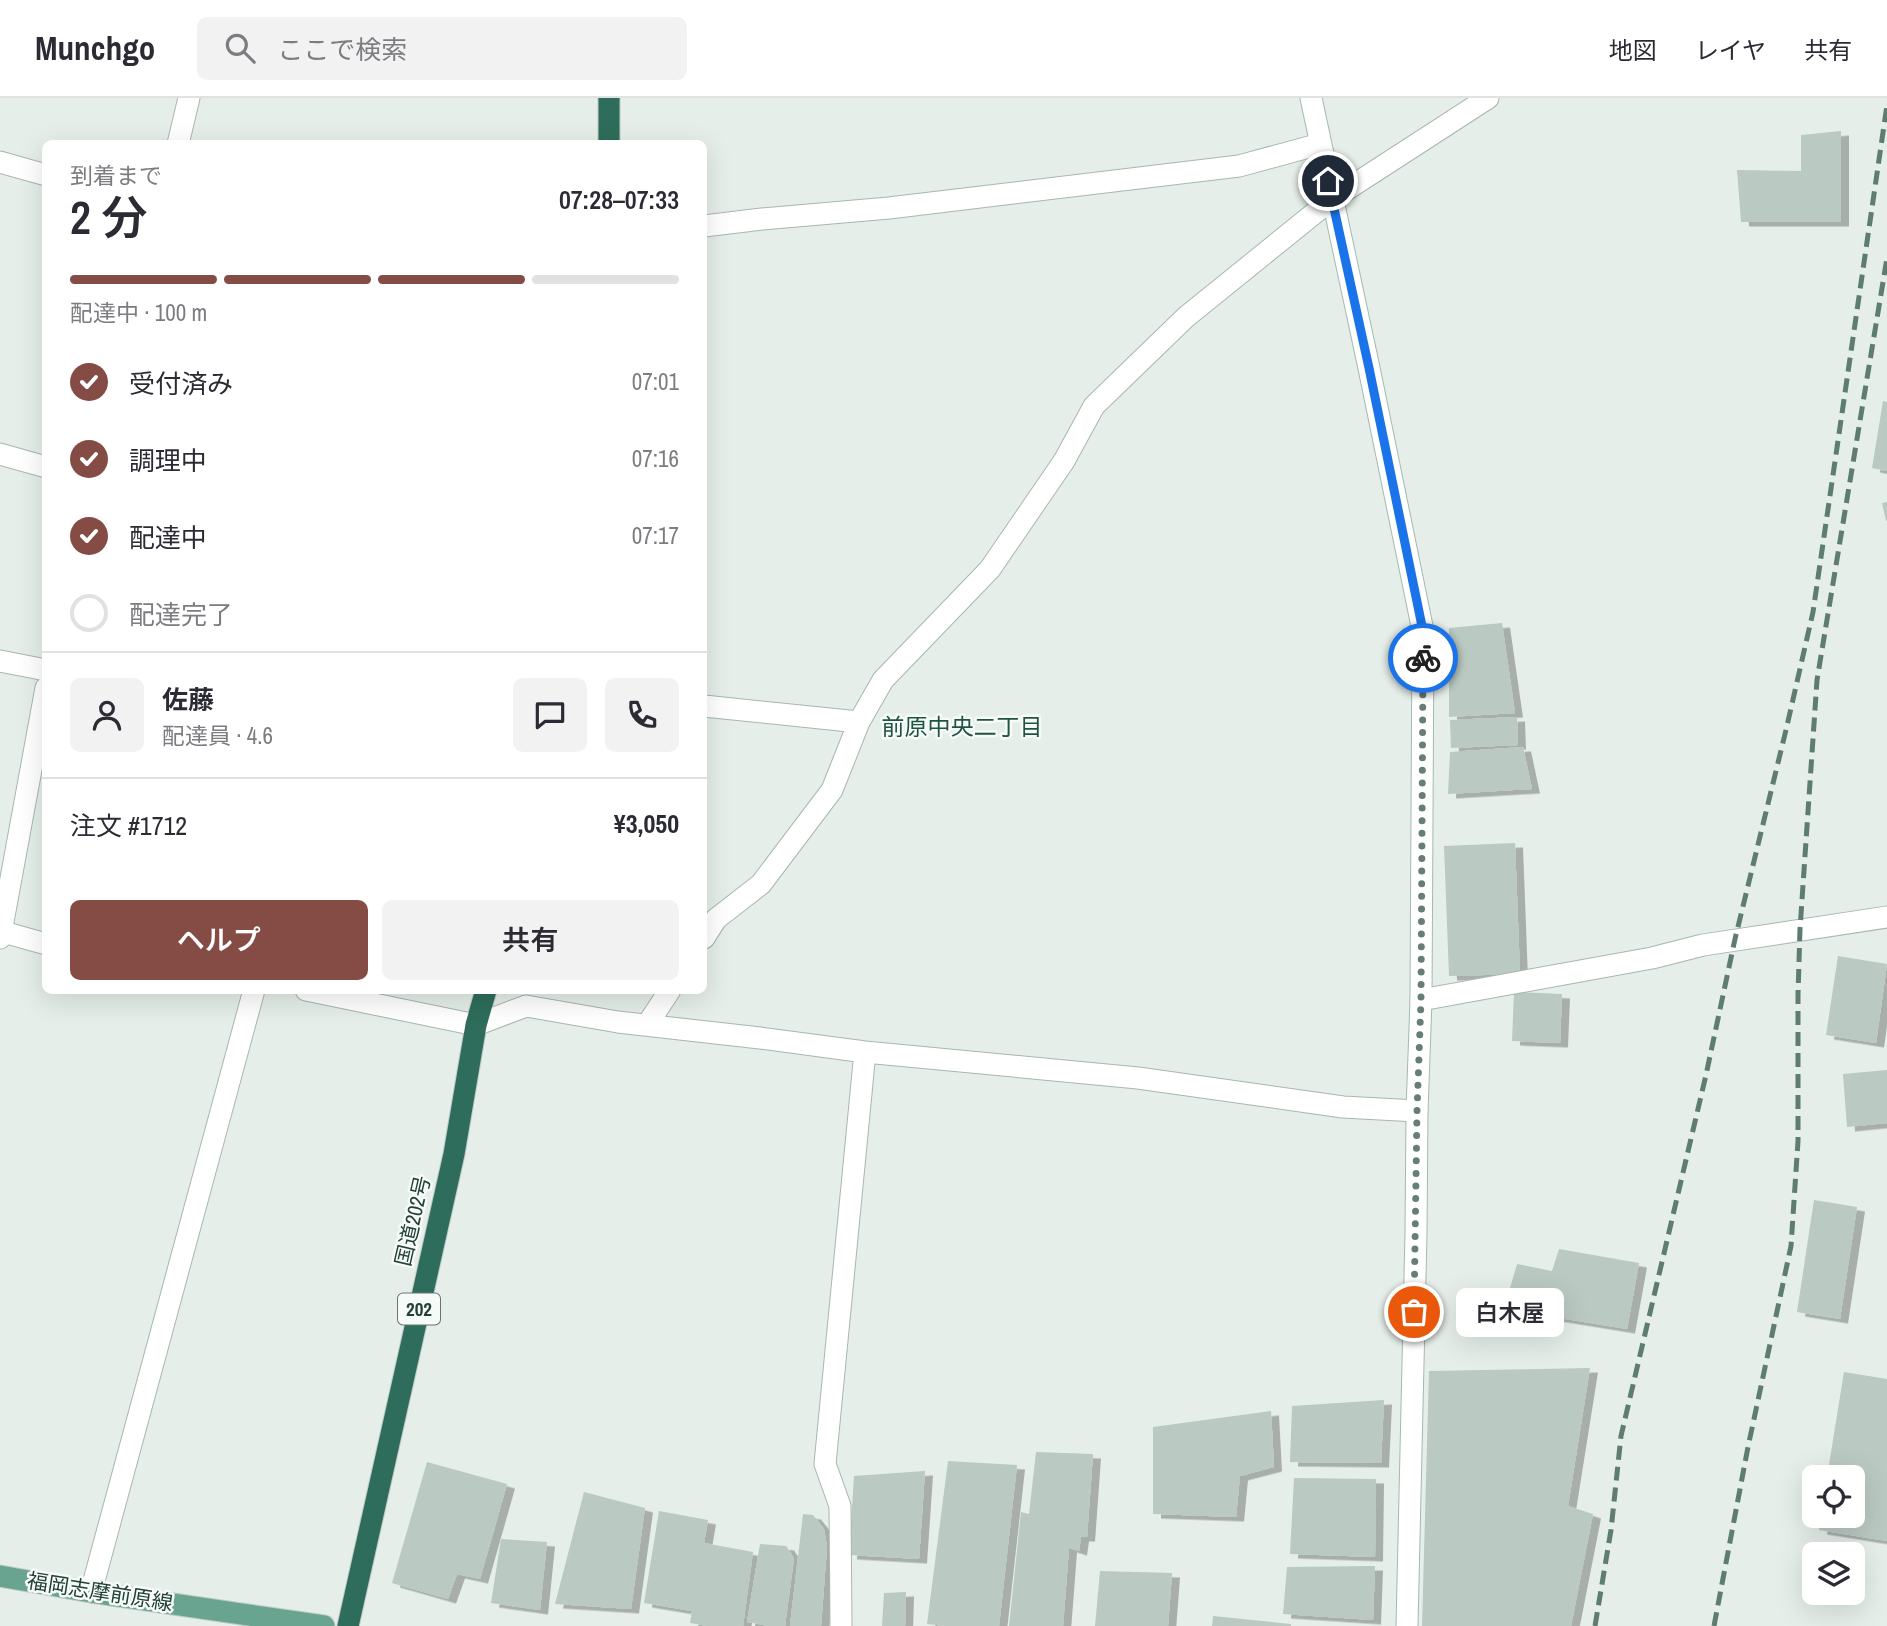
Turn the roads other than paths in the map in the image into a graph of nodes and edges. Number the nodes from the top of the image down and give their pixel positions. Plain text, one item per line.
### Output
1 (189, 98) edge
2 (609, 98) edge
3 (1311, 98) edge
4 (1488, 98) edge
5 (179, 140) edge
6 (609, 140) edge
7 (1320, 144) junction
8 (0, 162) edge
9 (42, 174) edge
10 (1332, 199) junction
11 (707, 226) edge
12 (0, 454) edge
13 (42, 466) edge
14 (0, 661) edge
15 (42, 669) edge
16 (707, 706) edge
17 (42, 709) edge
18 (859, 722) junction
19 (1887, 917) edge
20 (0, 933) edge
21 (707, 933) edge
22 (42, 943) edge
23 (253, 994) edge
24 (325, 994) edge
25 (485, 994) edge
26 (667, 994) edge
27 (1421, 1000) junction
28 (476, 1025) junction
29 (647, 1026) junction
30 (865, 1052) junction
31 (1417, 1111) junction
32 (0, 1576) edge
33 (91, 1592) junction
34 (324, 1626) edge
35 (348, 1626) edge
36 (841, 1626) edge
37 (1407, 1626) edge

1 - 5 street
2 - 6 highway
3 - 7 street
4 - 10 street
7 - 10 street
7 - 11 street
8 - 9 street
10 - 18 street
10 - 27 street
12 - 13 street
14 - 15 street
16 - 18 street
17 - 20 street
18 - 21 street
19 - 27 street
20 - 22 street
23 - 33 street
24 - 28 street
25 - 28 highway, 国道202号 / 202
26 - 29 street
27 - 31 street
28 - 29 street
28 - 35 highway, 国道202号 / 202
29 - 30 street
30 - 31 street
30 - 36 street
31 - 37 street
32 - 33 main road, 福岡志摩前原線
33 - 34 main road, 福岡志摩前原線

